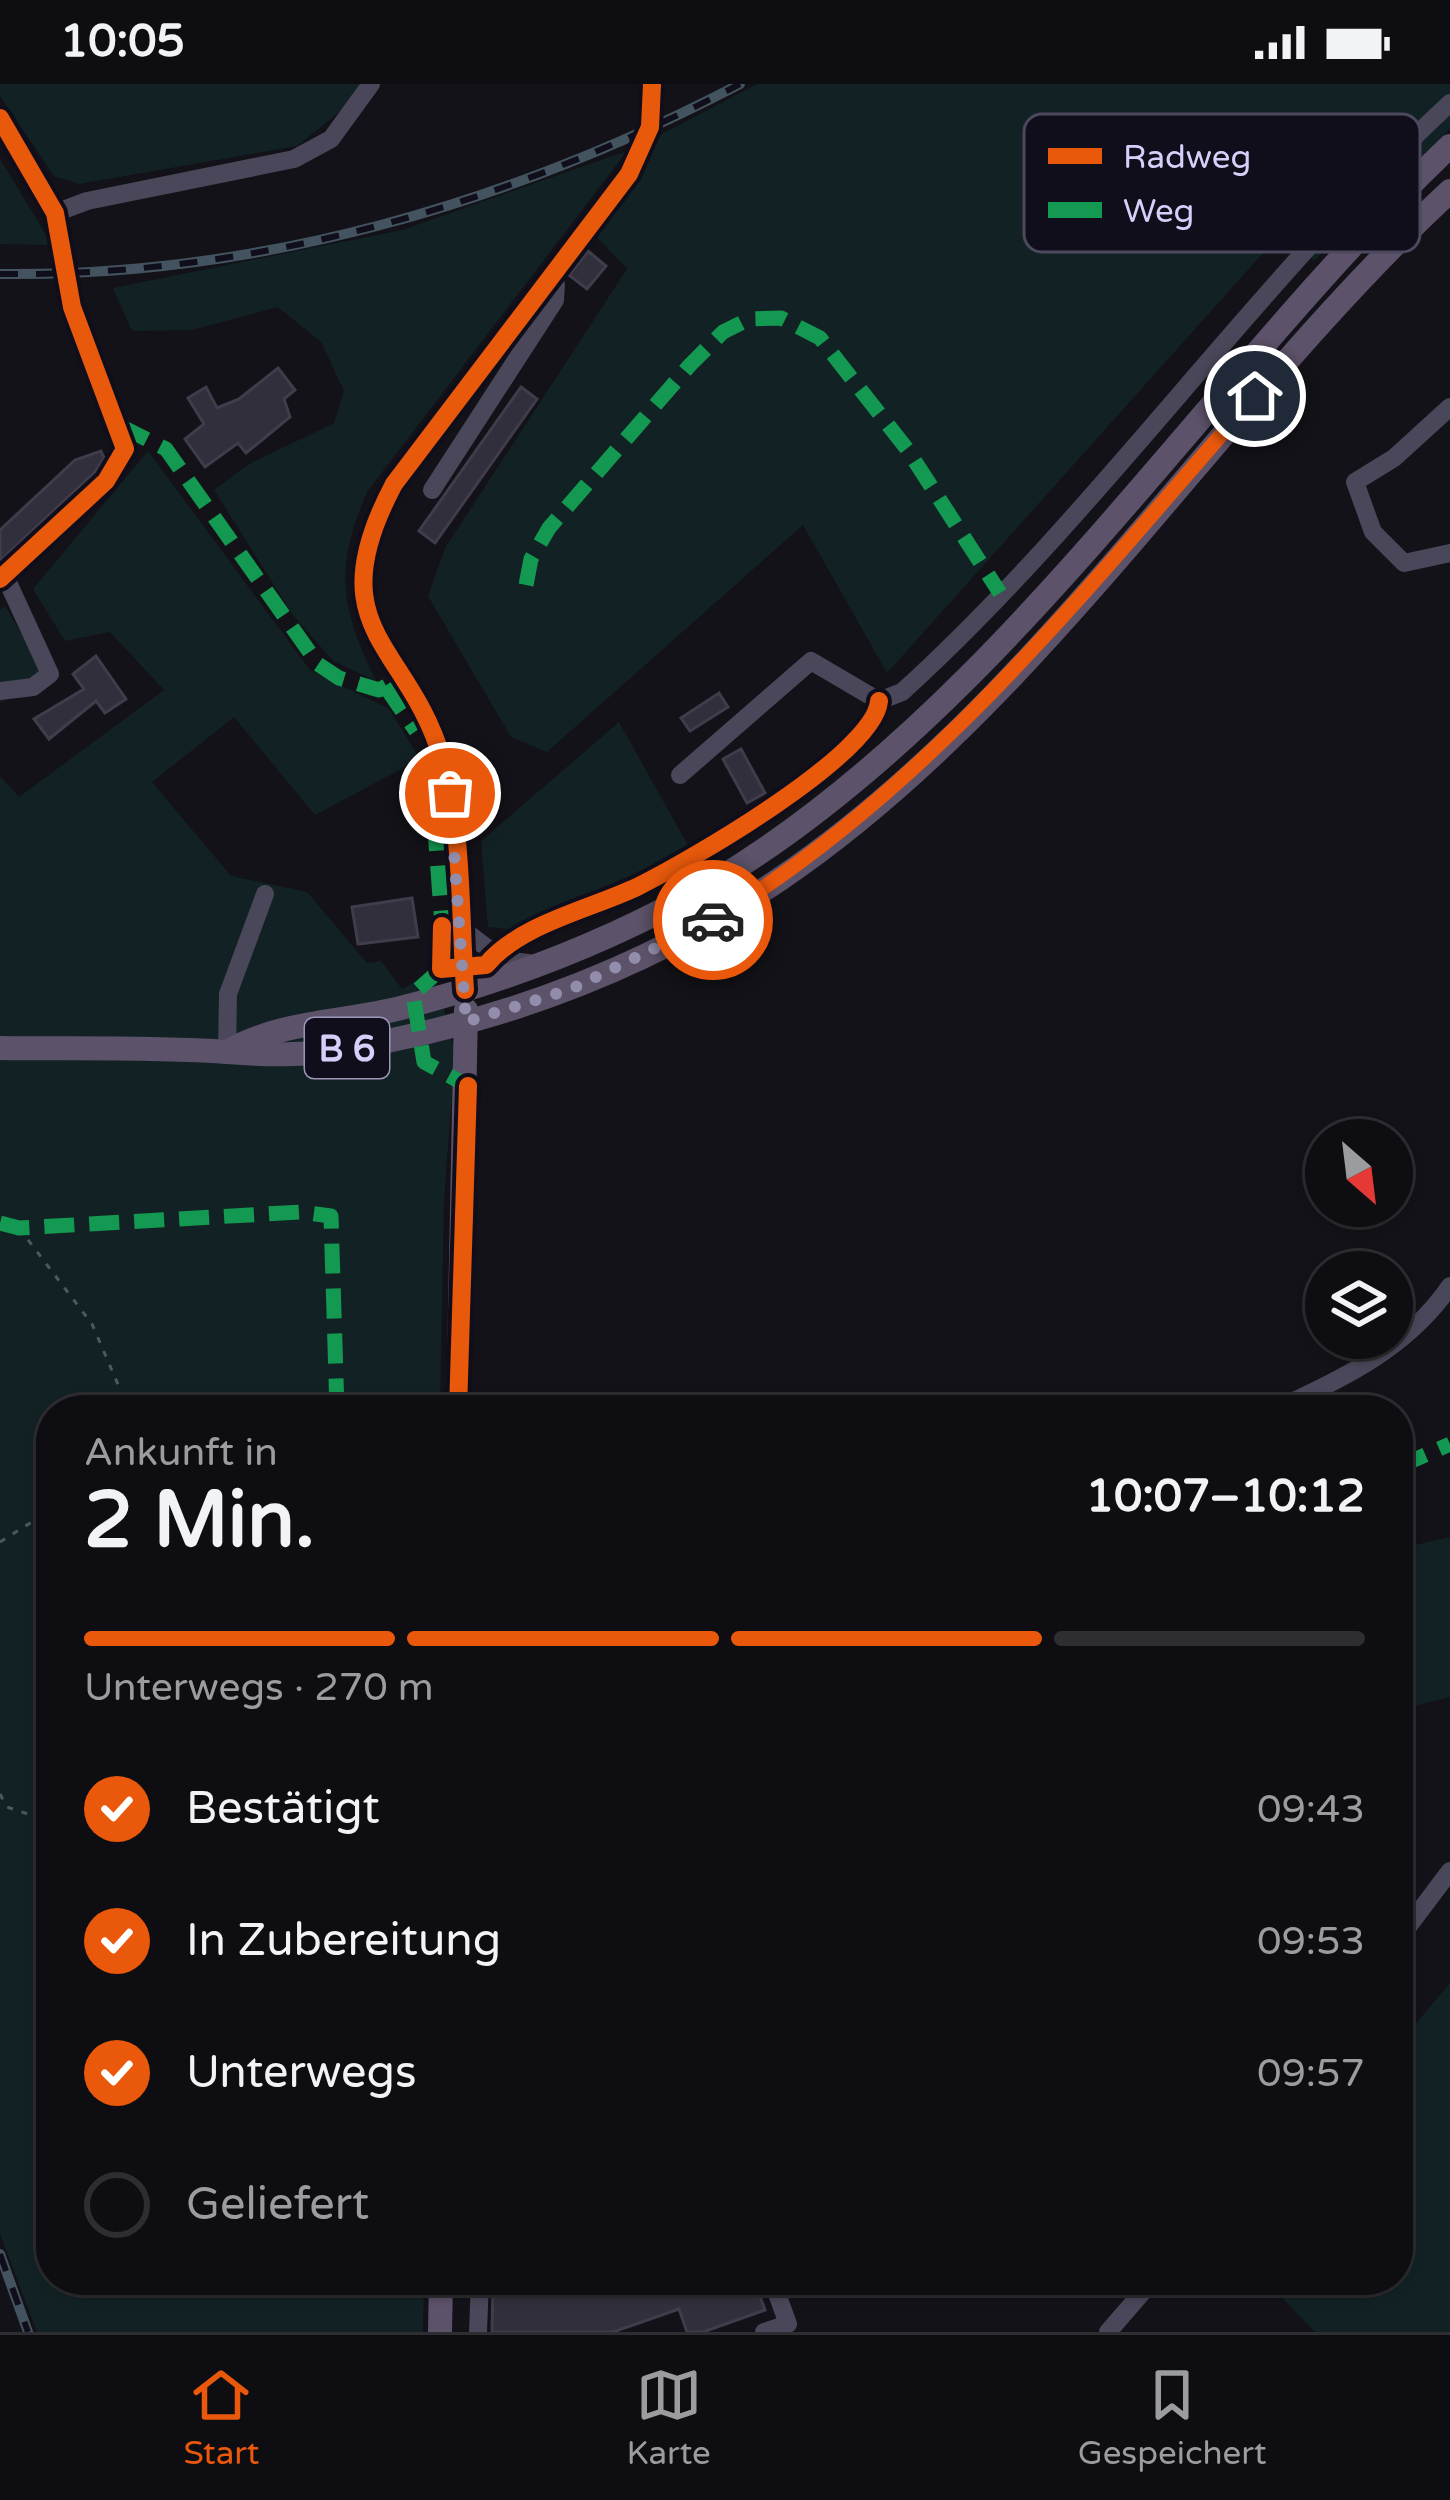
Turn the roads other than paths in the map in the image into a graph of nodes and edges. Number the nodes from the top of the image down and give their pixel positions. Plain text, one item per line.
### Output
1 (371, 84) edge
2 (652, 84) edge
3 (1450, 103) edge
4 (0, 118) edge
5 (1420, 132) edge
6 (1450, 146) edge
7 (1420, 176) edge
8 (1450, 191) edge
9 (55, 214) junction
10 (1420, 222) edge
11 (1303, 252) edge
12 (1346, 252) edge
13 (1391, 252) edge
14 (548, 278) junction
15 (1450, 407) edge
16 (432, 490) dead end
17 (1450, 553) edge
18 (2, 578) edge
19 (0, 692) edge
20 (680, 775) dead end
21 (265, 894) dead end
22 (462, 929) junction
23 (544, 964) junction
24 (465, 990) junction
25 (466, 1022) junction
26 (0, 1048) edge
27 (226, 1052) junction
28 (1450, 1286) edge
29 (458, 1395) edge
30 (1307, 1395) edge
31 (1450, 1871) edge
32 (1413, 1920) edge
33 (441, 2295) edge
34 (479, 2295) edge
35 (777, 2295) edge
36 (1140, 2295) edge
37 (440, 2332) edge
38 (478, 2332) edge
39 (764, 2332) edge
40 (1108, 2332) edge

1 - 9 street
2 - 14 street
3 - 5 street
4 - 9 street
6 - 7 main road, B 6
8 - 10 main road, B 6
9 - 18 street
11 - 20 street
12 - 23 main road, B 6
13 - 25 main road, B 6
14 - 16 street
14 - 22 street
15 - 17 street
18 - 19 street
21 - 27 street
22 - 23 street
22 - 24 street
23 - 24 main road, B 6
24 - 25 main road
24 - 27 main road, B 6
25 - 27 main road, B 6
25 - 29 main road
26 - 27 main road, B 6
28 - 30 street
31 - 32 street
33 - 37 main road
34 - 38 street
35 - 39 street
36 - 40 street

